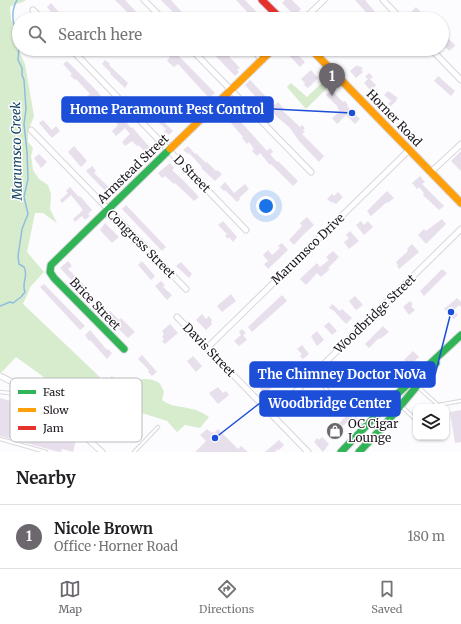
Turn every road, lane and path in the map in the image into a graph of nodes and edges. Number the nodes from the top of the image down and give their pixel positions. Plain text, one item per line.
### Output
1 (144, 0) edge
2 (262, 0) edge
3 (323, 0) edge
4 (382, 0) edge
5 (156, 12) edge
6 (274, 12) edge
7 (311, 12) edge
8 (394, 12) edge
9 (78, 56) edge
10 (198, 56) edge
11 (257, 56) edge
12 (265, 56) edge
13 (318, 56) edge
14 (437, 56) edge
15 (261, 60) junction
16 (461, 80) edge
17 (231, 90) junction
18 (31, 130) dead end
19 (461, 144) edge
20 (168, 150) junction
21 (409, 150) junction
22 (311, 172) dead end
23 (431, 172) junction
24 (461, 202) edge
25 (107, 209) junction
26 (461, 229) edge
27 (246, 230) dead end
28 (51, 274) joint
29 (186, 289) dead end
30 (177, 317) dead end
31 (461, 335) edge
32 (452, 343) junction
33 (207, 348) junction
34 (124, 349) dead end
35 (312, 374) junction
36 (0, 376) edge
37 (10, 382) edge
38 (417, 386) junction
39 (0, 392) edge
40 (10, 393) edge
41 (393, 398) junction
42 (461, 401) edge
43 (400, 405) junction
44 (272, 415) junction
45 (413, 417) edge
46 (158, 427) dead end
47 (363, 429) junction
48 (0, 439) edge
49 (10, 442) edge
50 (10, 442) edge
51 (91, 442) edge
52 (41, 451) edge
53 (46, 452) edge
54 (102, 452) edge
55 (134, 452) edge
56 (308, 452) edge
57 (341, 452) edge
58 (359, 452) edge

1 - 5 street
2 - 6 main road
3 - 7 street
4 - 8 street
9 - 20 street, D Street
10 - 17 street
11 - 15 lane
12 - 15 main road, Armstead Street
13 - 21 main road, Horner Road
14 - 16 street
15 - 17 main road, Armstead Street
17 - 20 main road, Armstead Street
17 - 22 street
18 - 25 street, Congress Street
19 - 23 street
20 - 25 main road, Armstead Street
20 - 27 street, D Street
21 - 23 main road, Horner Road
21 - 33 street, Marumsco Drive
23 - 24 main road, Horner Road
25 - 28 main road, Armstead Street
25 - 29 street, Congress Street
26 - 35 street, Woodbridge Street
28 - 34 main road, Brice Street
30 - 33 street, Davis Street
31 - 32 main road
32 - 38 main road
32 - 41 main road
33 - 44 street, Davis Street
35 - 44 street, Woodbridge Street
35 - 47 lane
36 - 37 street
38 - 42 lane
38 - 43 main road
39 - 40 lane
41 - 43 lane
41 - 47 main road
43 - 45 lane
43 - 58 main road
44 - 56 street, Davis Street
46 - 55 lane
47 - 57 main road
48 - 49 lane
50 - 52 lane
51 - 54 street
52 - 53 lane

